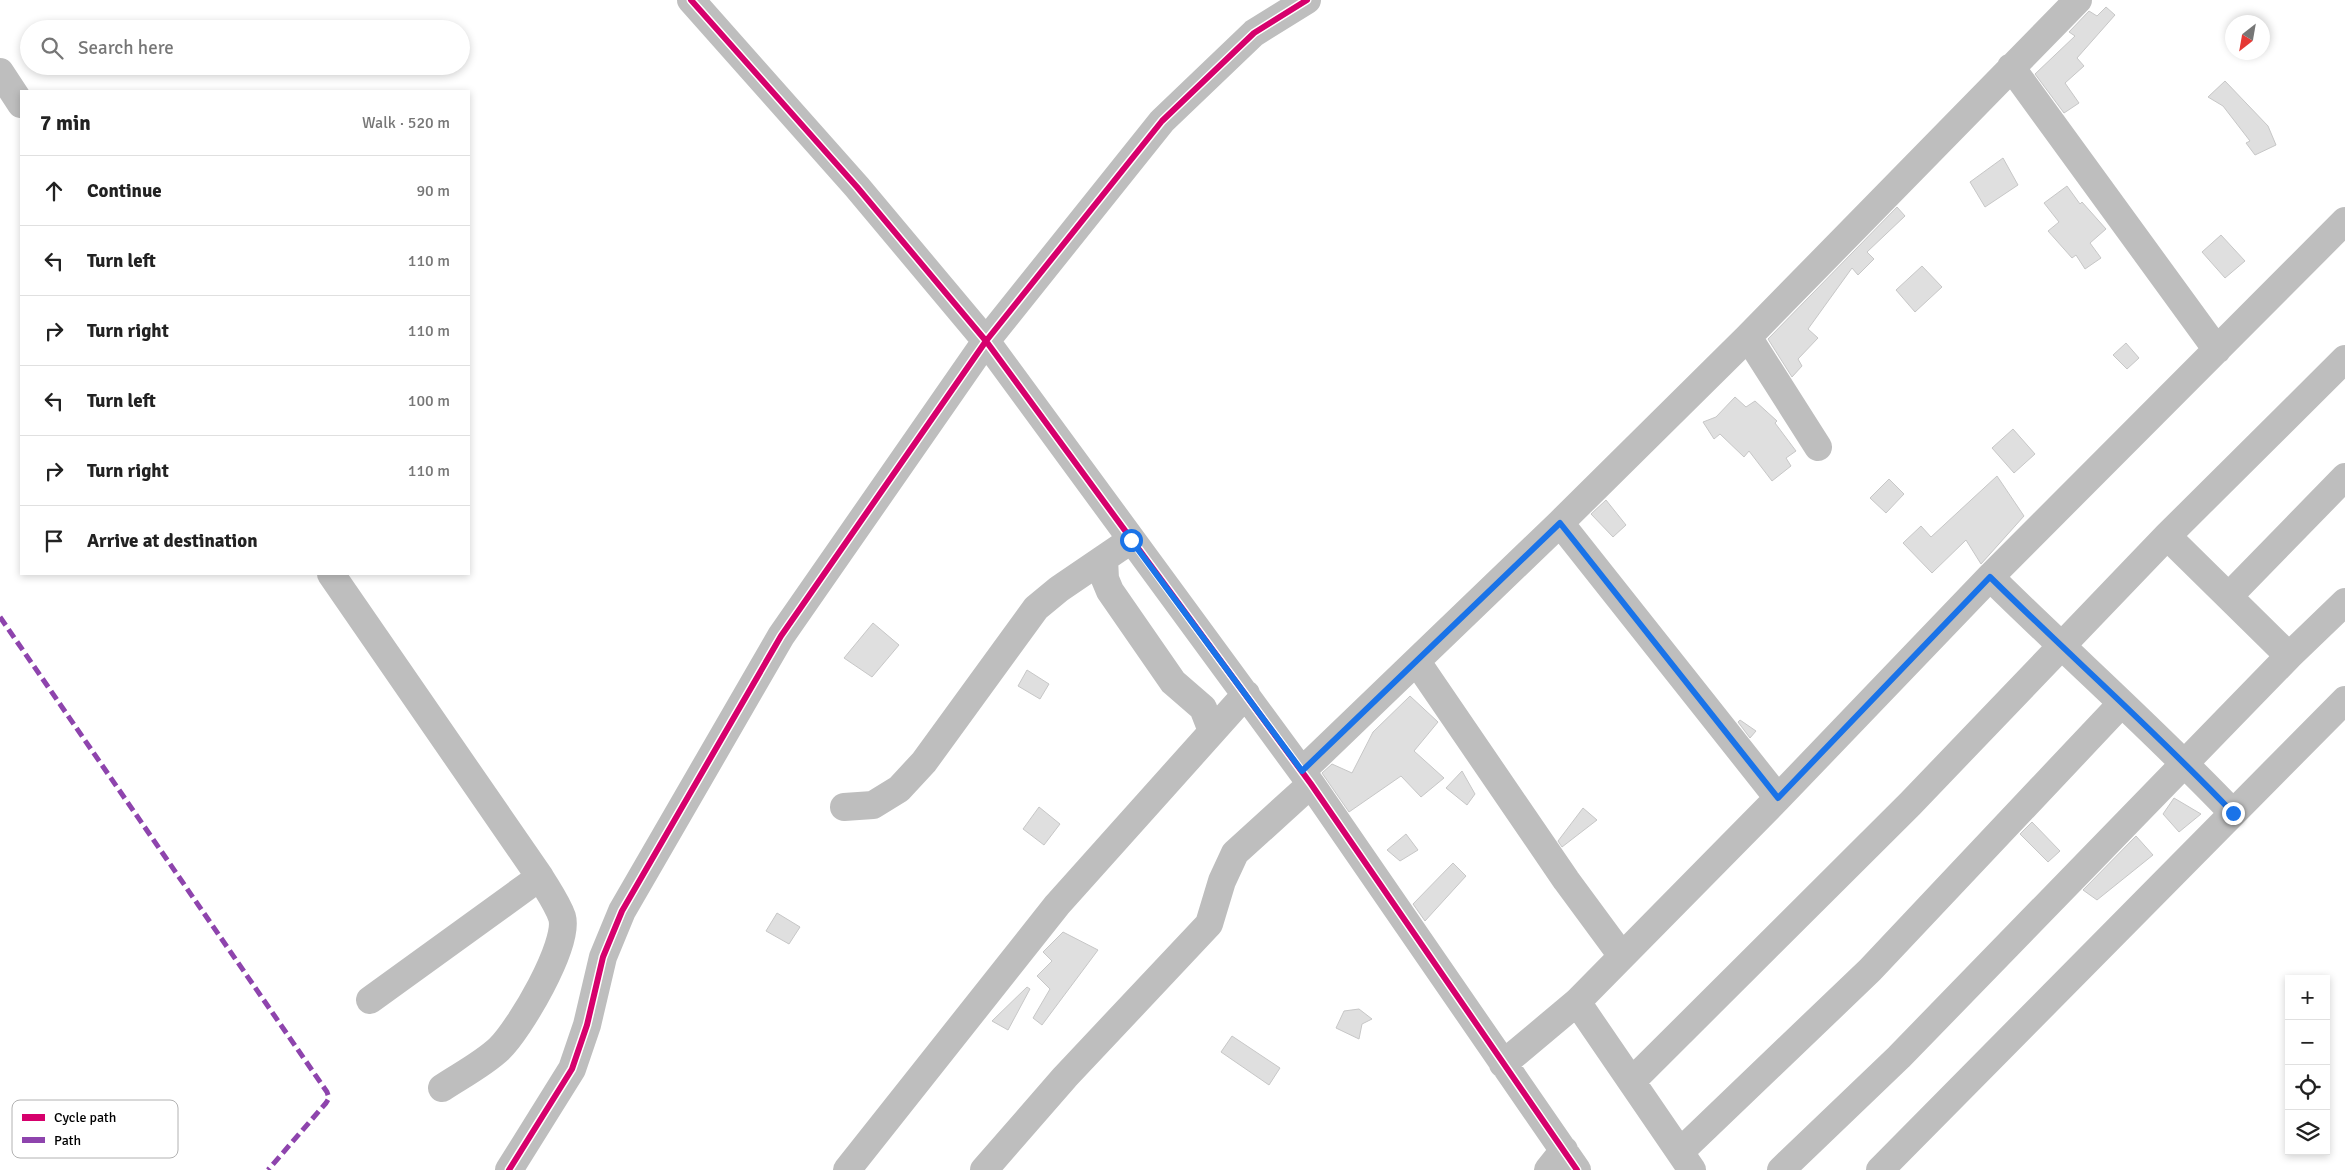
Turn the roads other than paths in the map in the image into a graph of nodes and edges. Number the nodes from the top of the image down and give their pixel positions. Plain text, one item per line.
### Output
1 (692, 0) edge
2 (1307, 0) edge
3 (2078, 0) edge
4 (2011, 67) junction
5 (0, 72) edge
6 (20, 102) edge
7 (2345, 221) edge
8 (1748, 337) junction
9 (986, 341) junction
10 (2217, 350) junction
11 (2345, 359) edge
12 (1818, 447) dead end
13 (2345, 477) edge
14 (1560, 523) junction
15 (2168, 536) junction
16 (1131, 540) junction
17 (1104, 559) junction
18 (332, 575) edge
19 (1990, 577) junction
20 (2229, 596) junction
21 (2345, 602) edge
22 (2061, 646) junction
23 (2289, 656) junction
24 (1416, 662) junction
25 (1246, 694) junction
26 (2345, 700) edge
27 (2121, 704) junction
28 (1212, 731) junction
29 (2186, 764) junction
30 (1306, 778) junction
31 (1778, 798) junction
32 (844, 807) dead end
33 (2233, 813) junction
34 (540, 877) junction
35 (1622, 956) junction
36 (370, 1000) dead end
37 (1577, 1002) junction
38 (1503, 1064) junction
39 (1632, 1081) junction
40 (442, 1088) dead end
41 (1686, 1161) edge
42 (1563, 1163) edge
43 (509, 1170) edge
44 (847, 1170) edge
45 (984, 1170) edge
46 (1782, 1170) edge
47 (1880, 1170) edge

1 - 9 street
2 - 9 street
3 - 4 street
4 - 8 street
4 - 10 street
5 - 6 street
7 - 10 street
8 - 12 street
8 - 14 street
9 - 16 street
9 - 43 street
10 - 19 street
11 - 15 street
13 - 20 street
14 - 24 street
14 - 31 street
15 - 20 street
15 - 22 street
16 - 17 street
16 - 25 street
17 - 28 street
17 - 32 street
18 - 34 street
19 - 22 street
19 - 31 street
20 - 23 street
21 - 23 street
22 - 27 street
22 - 39 street
23 - 29 street
24 - 30 street
24 - 35 street
25 - 28 street
25 - 30 street
26 - 33 street
27 - 29 street
27 - 41 street
28 - 44 street
29 - 33 street
29 - 46 street
30 - 38 street
30 - 45 street
31 - 35 street
33 - 47 street
34 - 36 street
34 - 40 street
35 - 37 street
37 - 38 street
37 - 39 street
38 - 42 street
39 - 41 street

